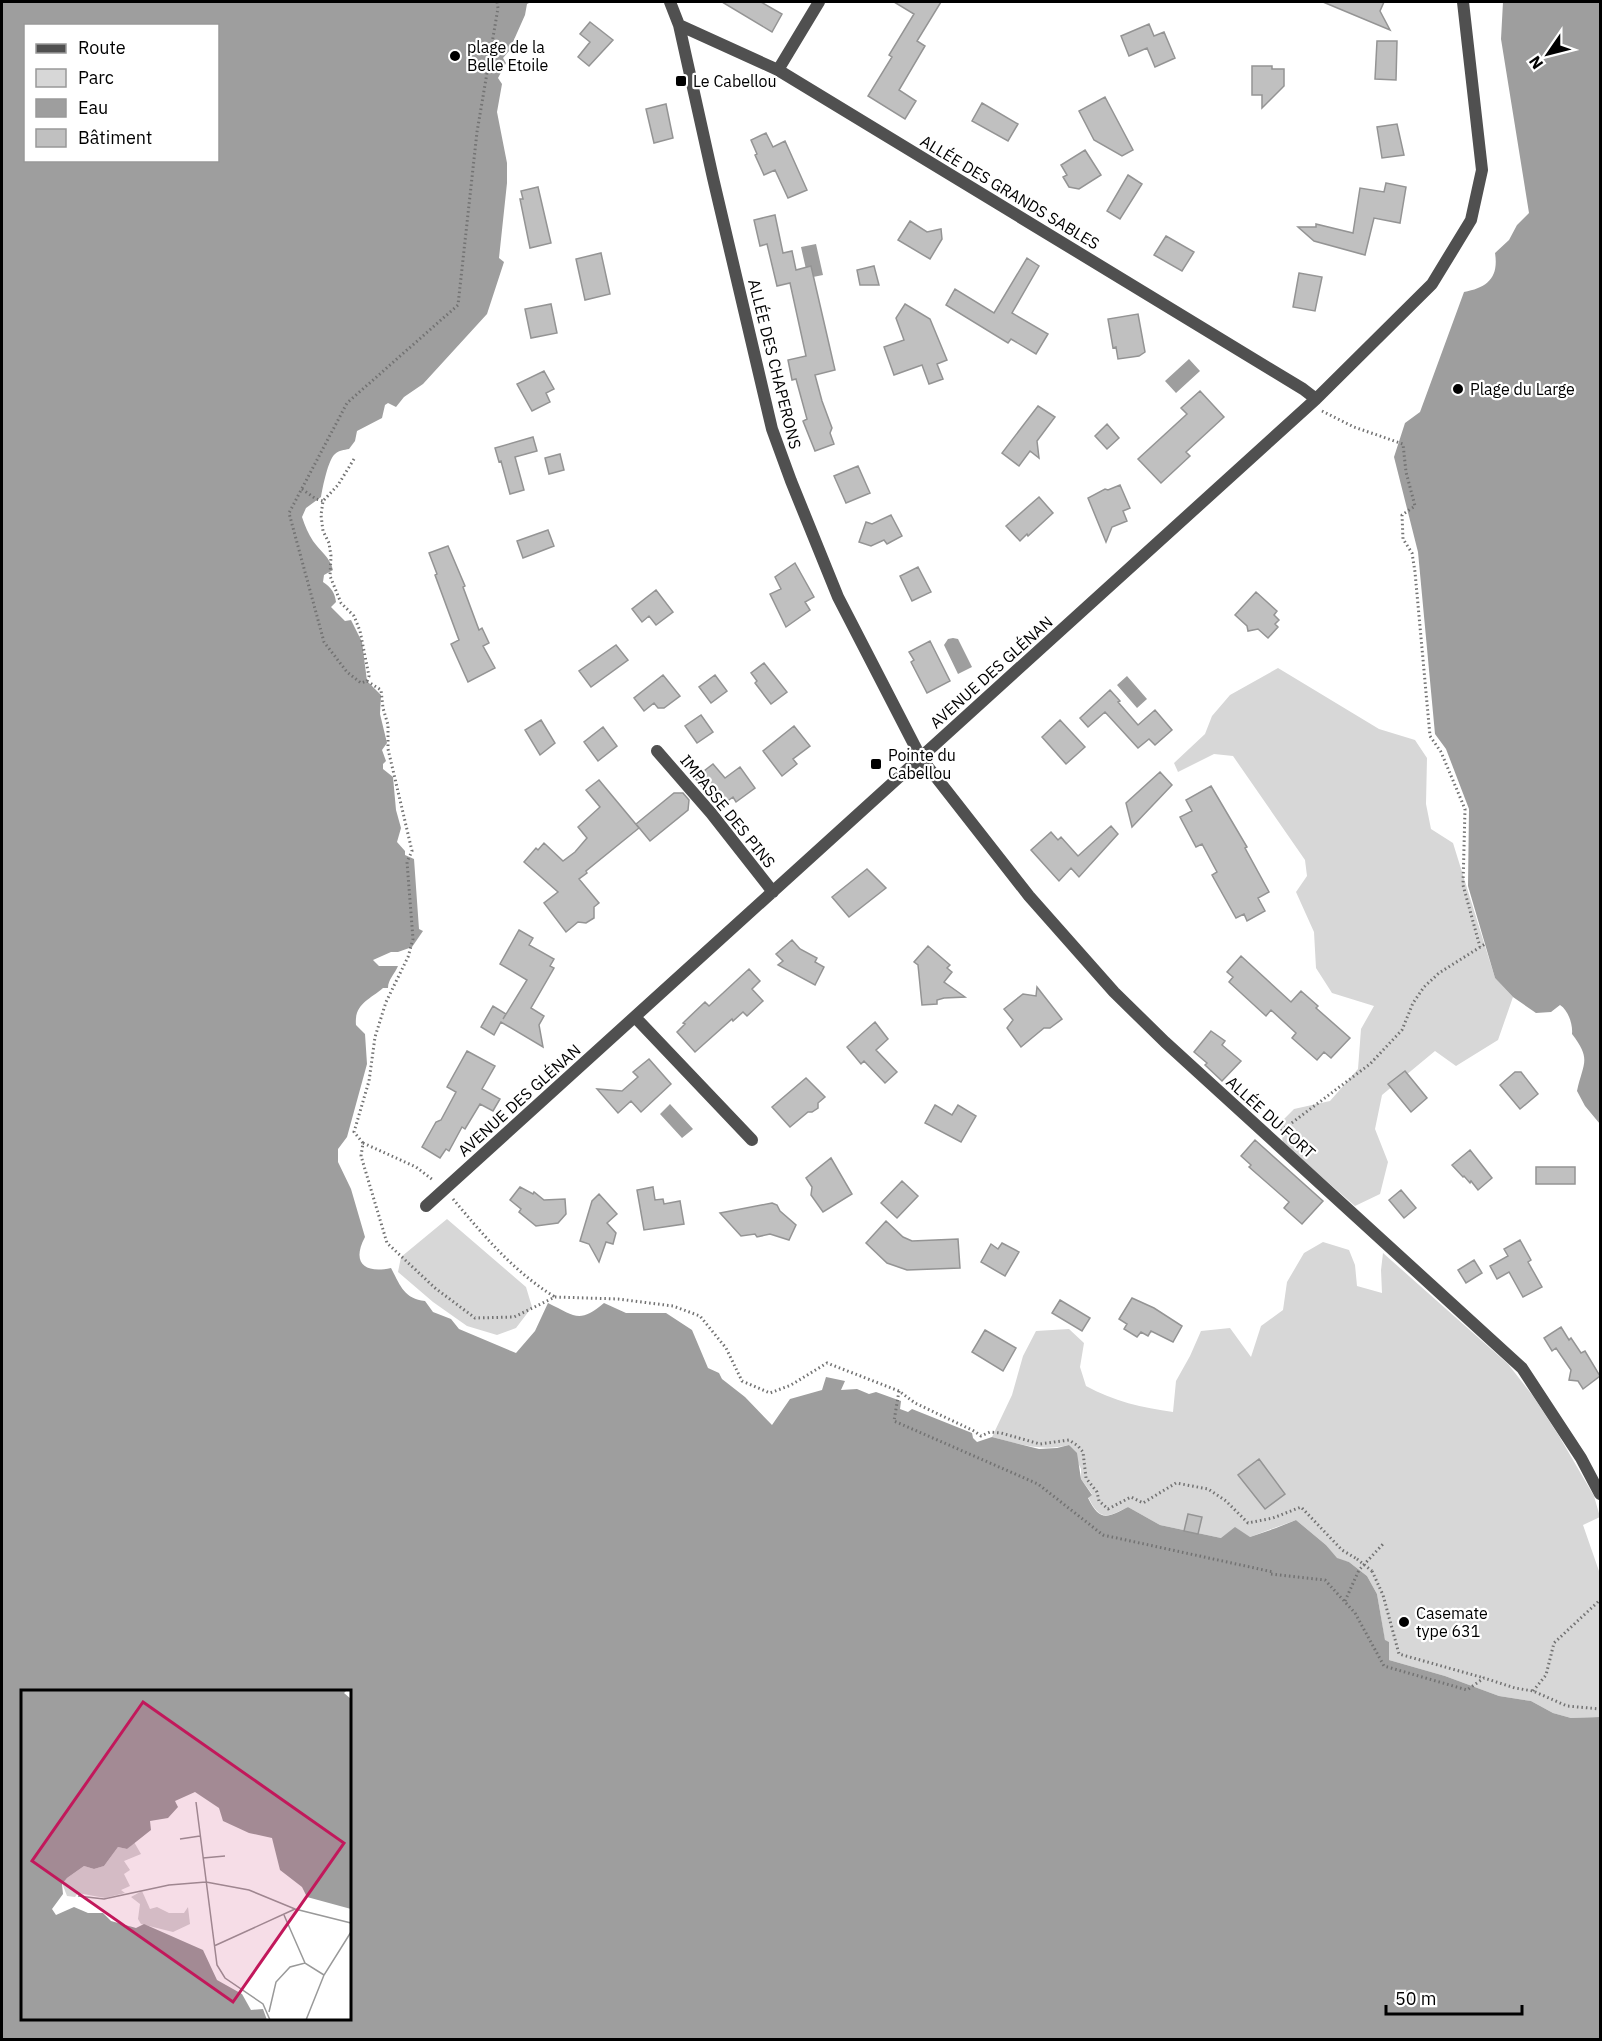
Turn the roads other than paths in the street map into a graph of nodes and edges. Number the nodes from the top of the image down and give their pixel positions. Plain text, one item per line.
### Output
1 (670, 2) edge
2 (819, 2) edge
3 (1463, 2) edge
4 (679, 25) junction
5 (778, 70) junction
6 (1313, 402) junction
7 (657, 751) dead end
8 (921, 758) junction
9 (773, 892) junction
10 (635, 1017) junction
11 (752, 1140) dead end
12 (426, 1206) dead end
13 (1600, 1494) edge

1 - 4 street, ALLÉE DES CHAPERONS
2 - 5 street
3 - 6 street, AVENUE DES GLÉNAN
4 - 5 street, ALLÉE DES GRANDS SABLES
4 - 8 street, ALLÉE DES CHAPERONS
5 - 6 street, ALLÉE DES GRANDS SABLES
6 - 8 street, AVENUE DES GLÉNAN
7 - 9 street, IMPASSE DES PINS
8 - 9 street, AVENUE DES GLÉNAN
8 - 13 street, ALLÉE DU FORT
9 - 10 street, AVENUE DES GLÉNAN
10 - 11 street
10 - 12 street, AVENUE DES GLÉNAN

